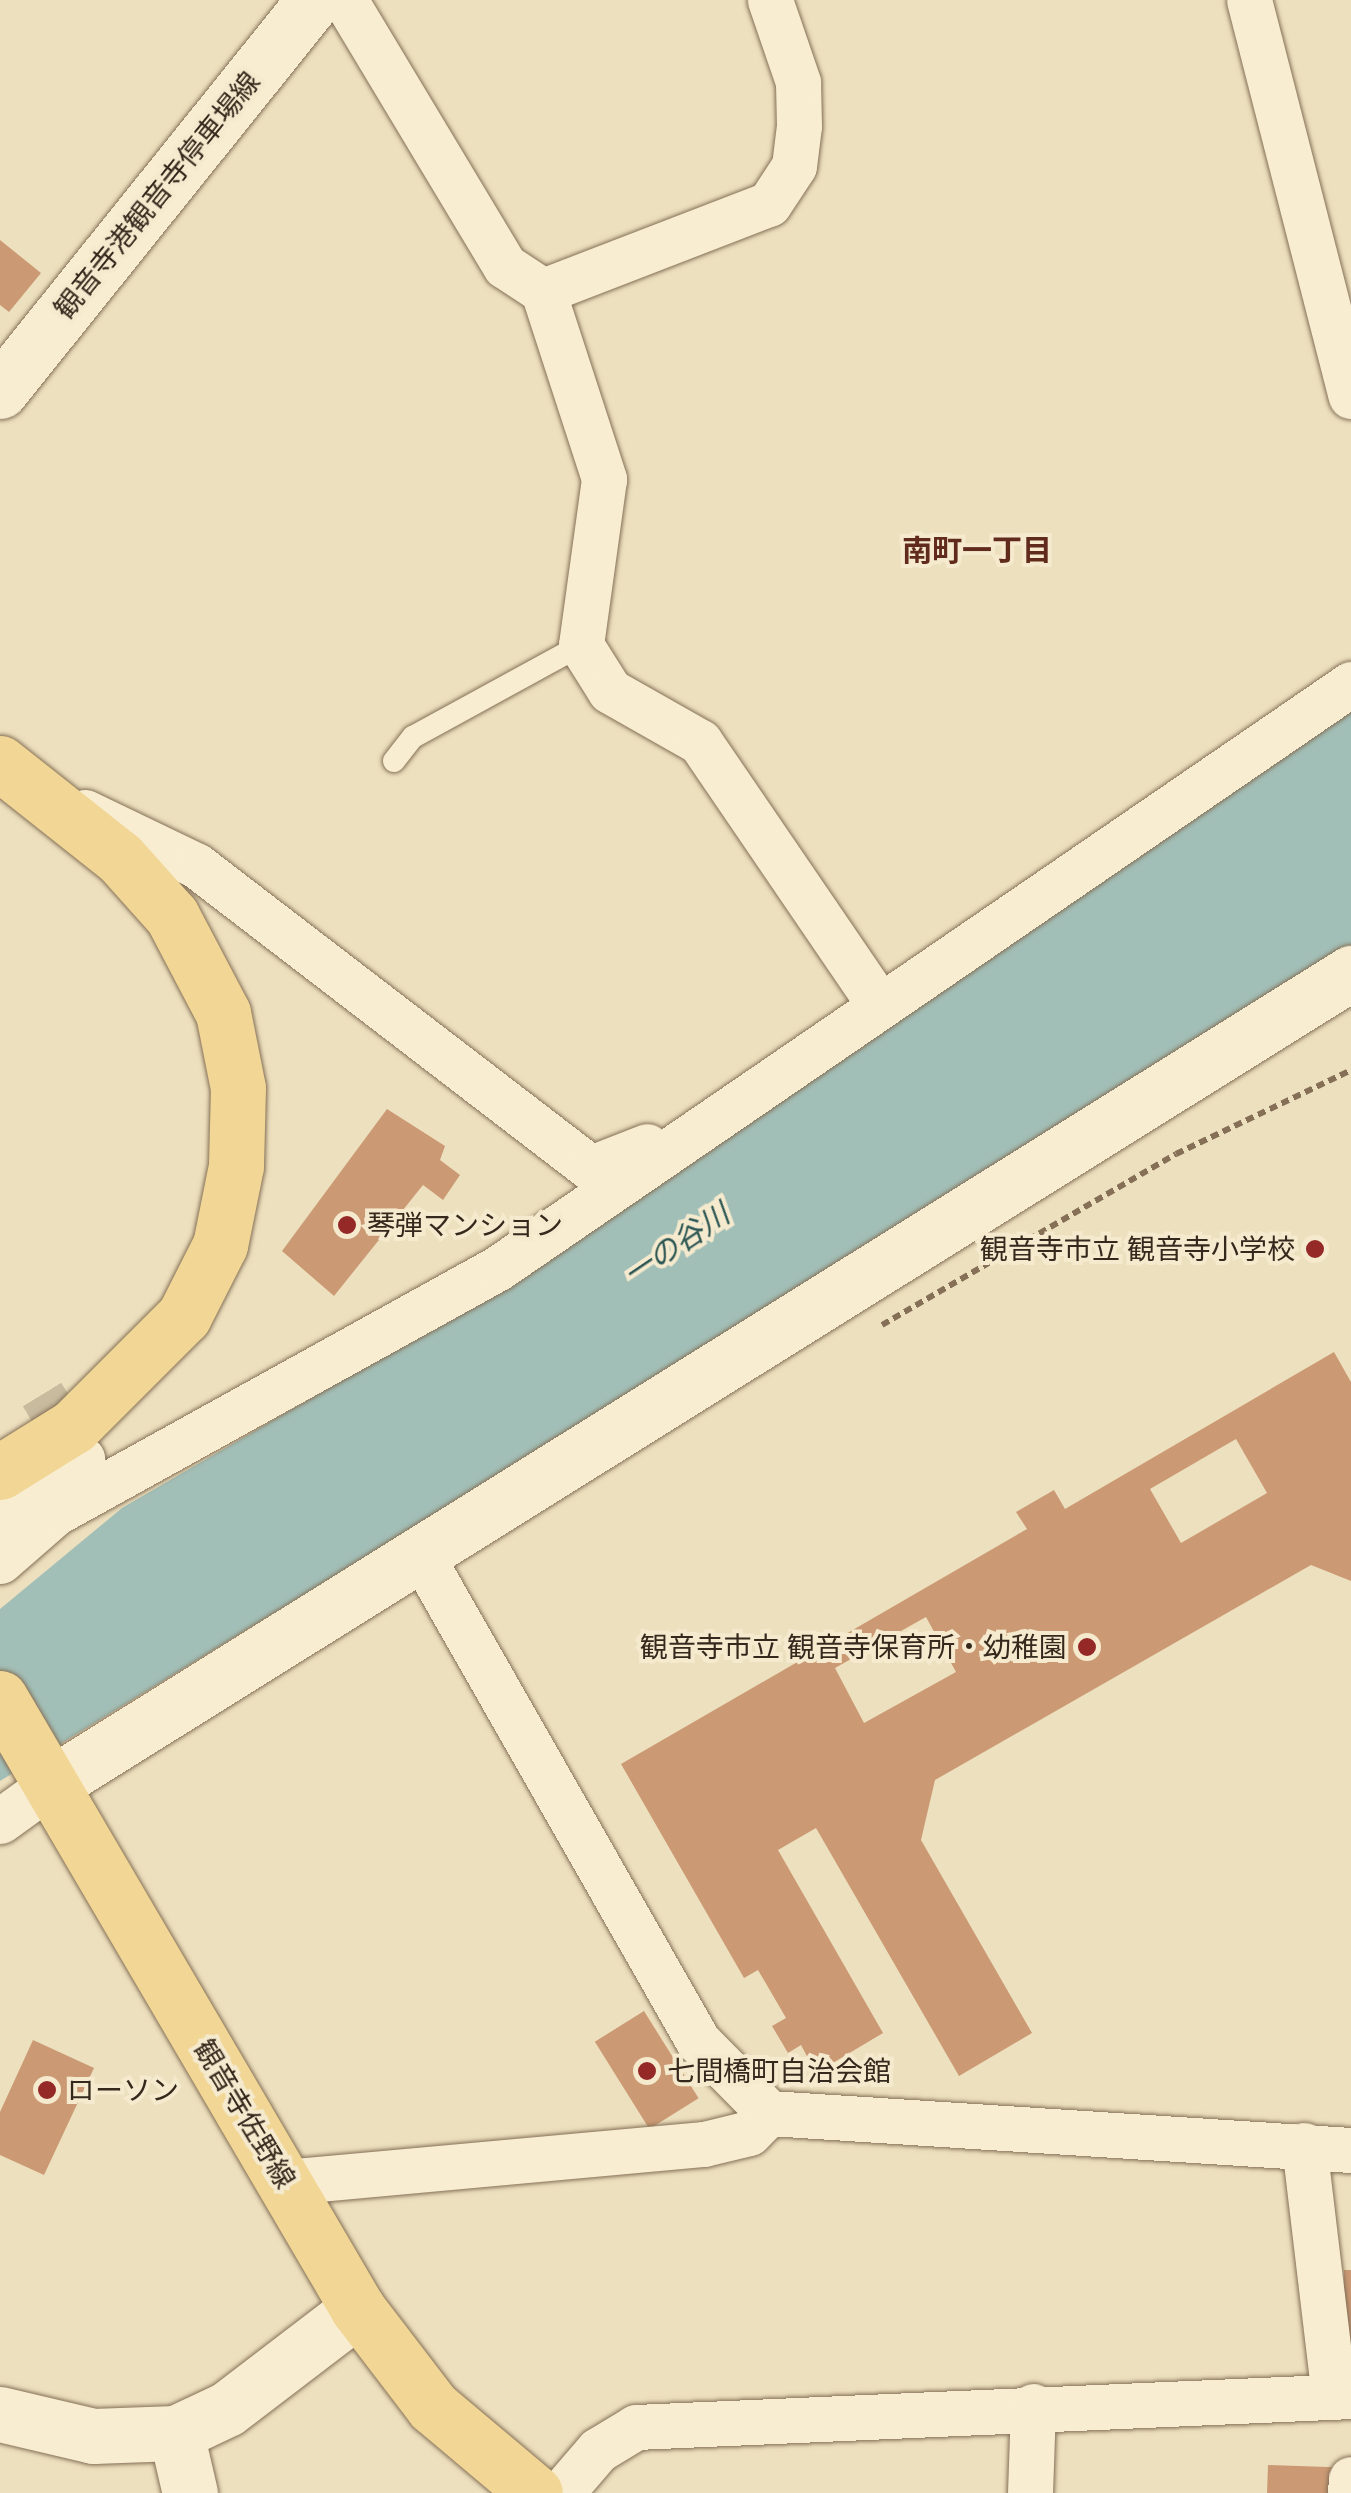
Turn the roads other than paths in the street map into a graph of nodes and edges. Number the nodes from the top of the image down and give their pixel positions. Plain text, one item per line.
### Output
1 (314, 0) edge
2 (345, 0) edge
3 (770, 0) edge
4 (1249, 0) edge
5 (543, 291) junction
6 (0, 391) edge
7 (1351, 396) edge
8 (581, 645) junction
9 (1351, 684) edge
10 (394, 762) dead end
11 (14, 773) edge
12 (105, 822) junction
13 (162, 825) dead end
14 (1351, 974) edge
15 (879, 1004) junction
16 (705, 1123) junction
17 (82, 1460) dead end
18 (0, 1472) edge
19 (0, 1512) edge
20 (420, 1554) junction
21 (0, 1562) edge
22 (0, 1698) edge
23 (50, 1785) junction
24 (0, 1821) edge
25 (769, 2112) junction
26 (1304, 2144) junction
27 (1351, 2150) edge
28 (285, 2182) junction
29 (358, 2309) junction
30 (1342, 2396) edge
31 (1032, 2406) junction
32 (0, 2414) edge
33 (176, 2434) junction
34 (1351, 2479) edge
35 (190, 2493) edge
36 (535, 2493) edge
37 (561, 2493) edge
38 (1030, 2493) edge
39 (1350, 2493) edge

1 - 6 street, 観音寺港観音寺停車場線
2 - 5 street
3 - 5 street
4 - 7 street
5 - 8 street
8 - 10 lane
8 - 15 street
9 - 15 street
11 - 12 street
11 - 18 main road
12 - 13 lane
12 - 16 street
14 - 20 street
15 - 16 street
16 - 21 street
17 - 19 street
20 - 23 street
20 - 25 street
22 - 23 main road, 観音寺佐野線
23 - 24 street
23 - 28 main road, 観音寺佐野線
25 - 26 street
25 - 28 street
26 - 27 street
26 - 30 street
28 - 29 main road, 観音寺佐野線
29 - 33 street
29 - 36 main road, 観音寺佐野線
30 - 31 street
31 - 37 street
31 - 38 street
32 - 33 street
33 - 35 street
34 - 39 street

